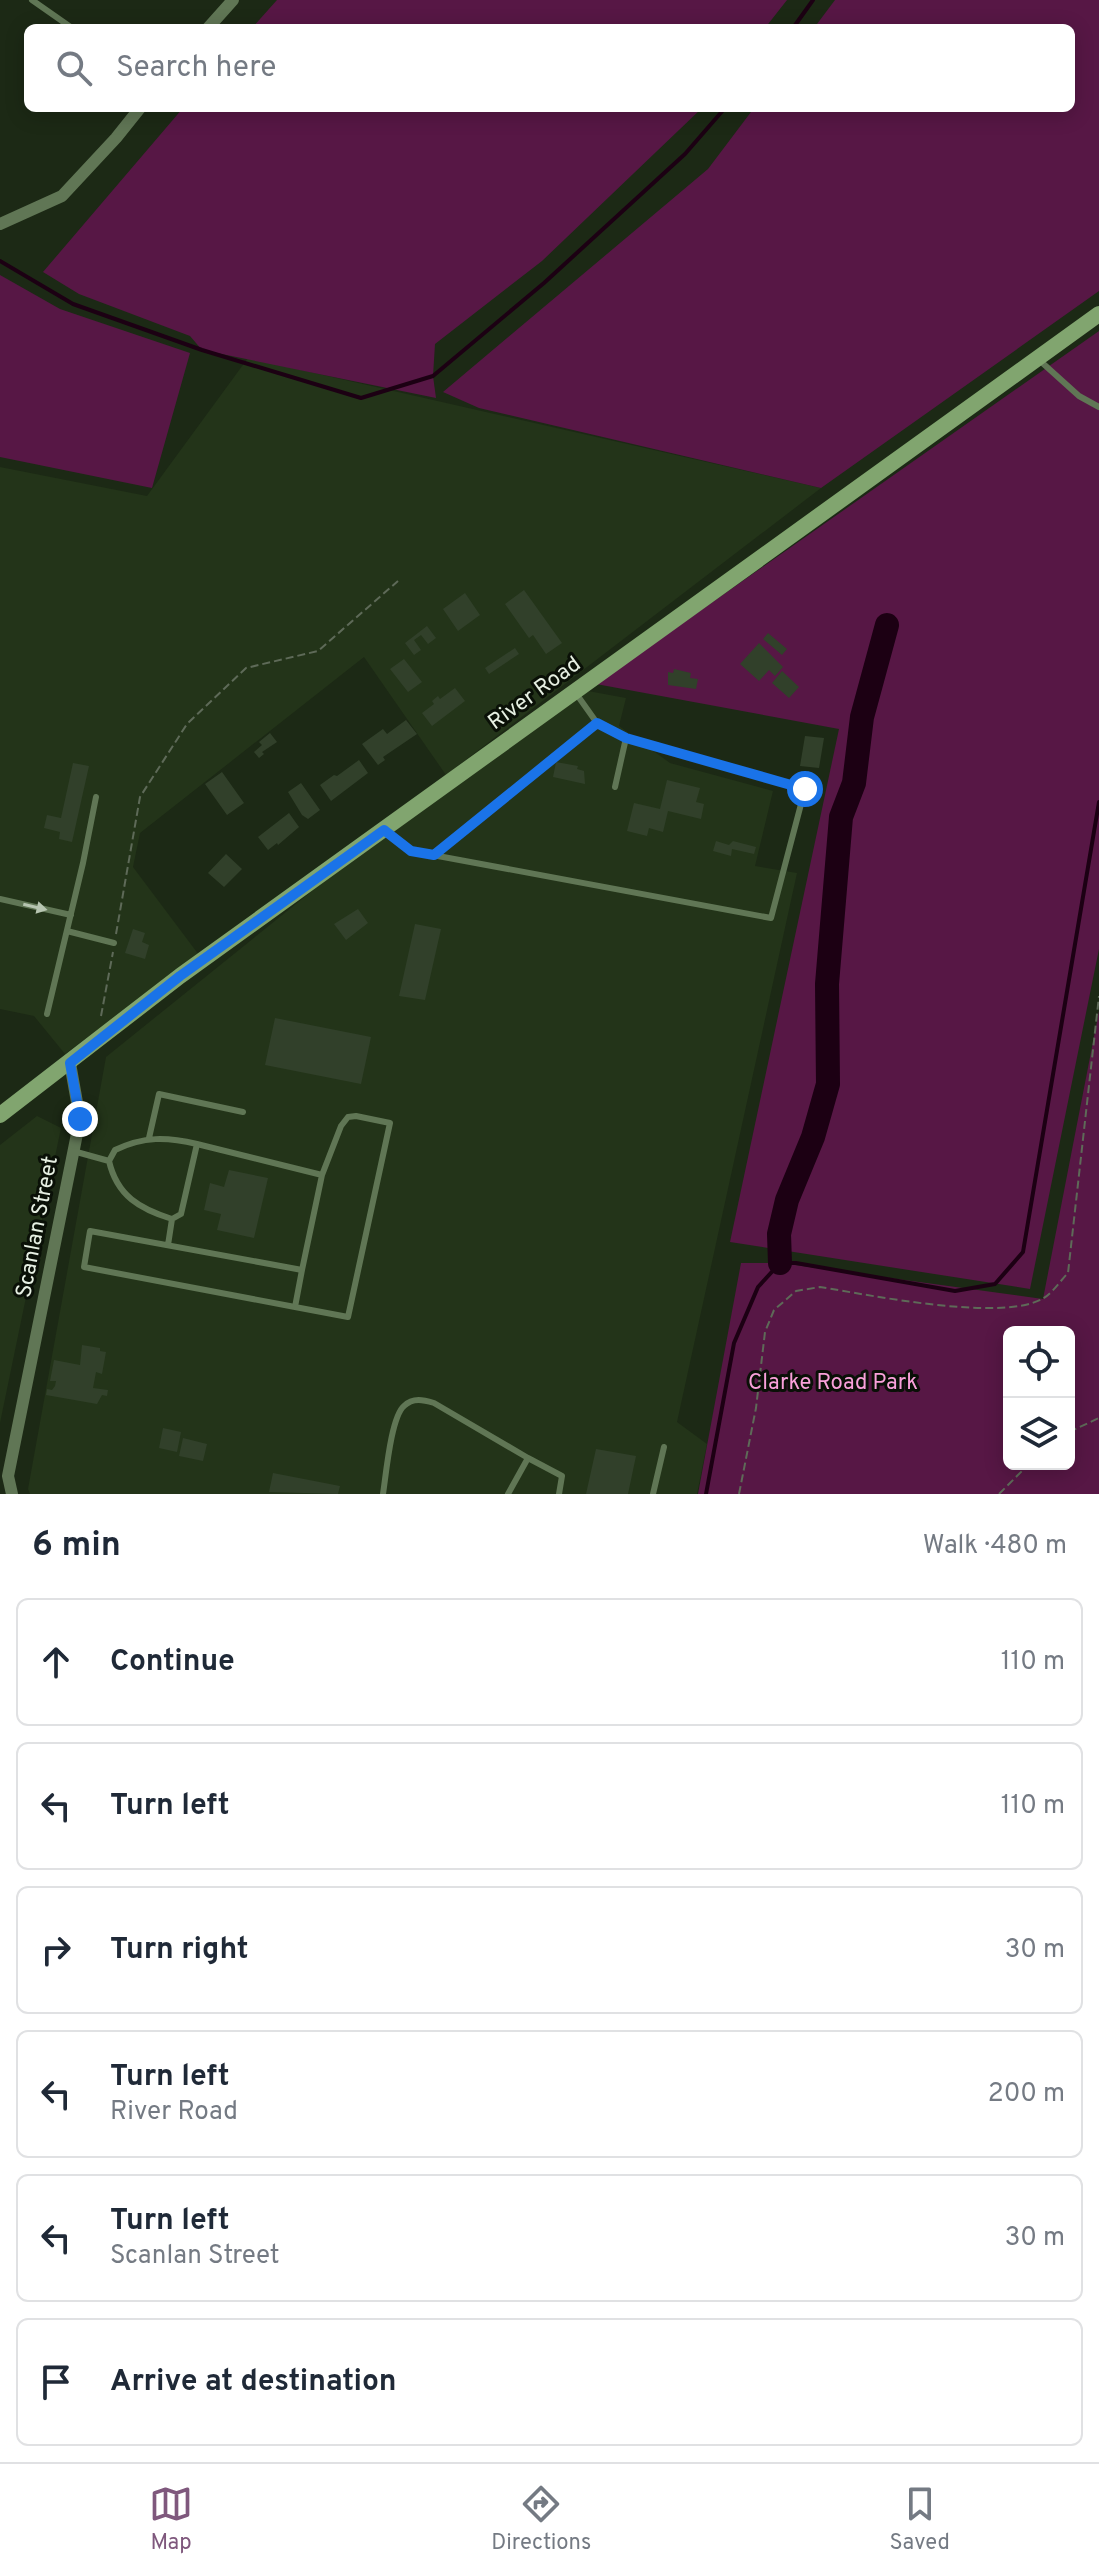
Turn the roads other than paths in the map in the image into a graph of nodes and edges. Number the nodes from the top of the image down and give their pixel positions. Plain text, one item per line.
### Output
1 (32, 0) edge
2 (233, 0) edge
3 (66, 24) edge
4 (212, 24) edge
5 (137, 112) edge
6 (0, 224) edge
7 (1099, 314) edge
8 (1038, 359) junction
9 (1099, 407) edge
10 (575, 692) junction
11 (597, 723) junction
12 (626, 738) junction
13 (615, 787) dead end
14 (96, 797) dead end
15 (384, 830) junction
16 (434, 855) junction
17 (0, 899) edge
18 (71, 915) junction
19 (67, 931) junction
20 (114, 943) road end
21 (47, 1014) dead end
22 (70, 1063) junction
23 (243, 1112) dead end
24 (0, 1115) edge
25 (149, 1138) junction
26 (197, 1144) junction
27 (73, 1151) junction
28 (109, 1161) junction
29 (322, 1175) junction
30 (172, 1219) junction
31 (168, 1245) junction
32 (302, 1270) junction
33 (295, 1307) junction
34 (664, 1447) dead end
35 (528, 1458) junction
36 (12, 1494) edge
37 (383, 1494) edge
38 (508, 1494) edge
39 (559, 1494) edge
40 (653, 1494) edge

1 - 3 lane
2 - 4 street
5 - 6 street
7 - 8 street, River Road
8 - 9 lane
8 - 10 street, River Road
10 - 11 lane
10 - 15 street, River Road
11 - 12 lane
11 - 16 lane
12 - 13 lane
12 - 16 lane
14 - 18 lane
15 - 16 lane
15 - 22 street, River Road
17 -> 18 lane
18 - 19 lane
19 - 20 lane
19 - 21 lane
22 - 24 street, River Road
22 - 27 street, Scanlan Street
23 - 25 lane
25 - 26 lane
25 - 28 lane
26 - 29 lane
26 - 30 lane
27 - 28 lane
27 - 36 street, Scanlan Street
28 - 30 lane
29 - 32 lane
29 - 33 lane
30 - 31 lane
31 - 32 lane
31 - 33 lane
32 - 33 lane
34 - 40 lane
35 - 37 lane
35 - 38 lane
35 - 39 lane

